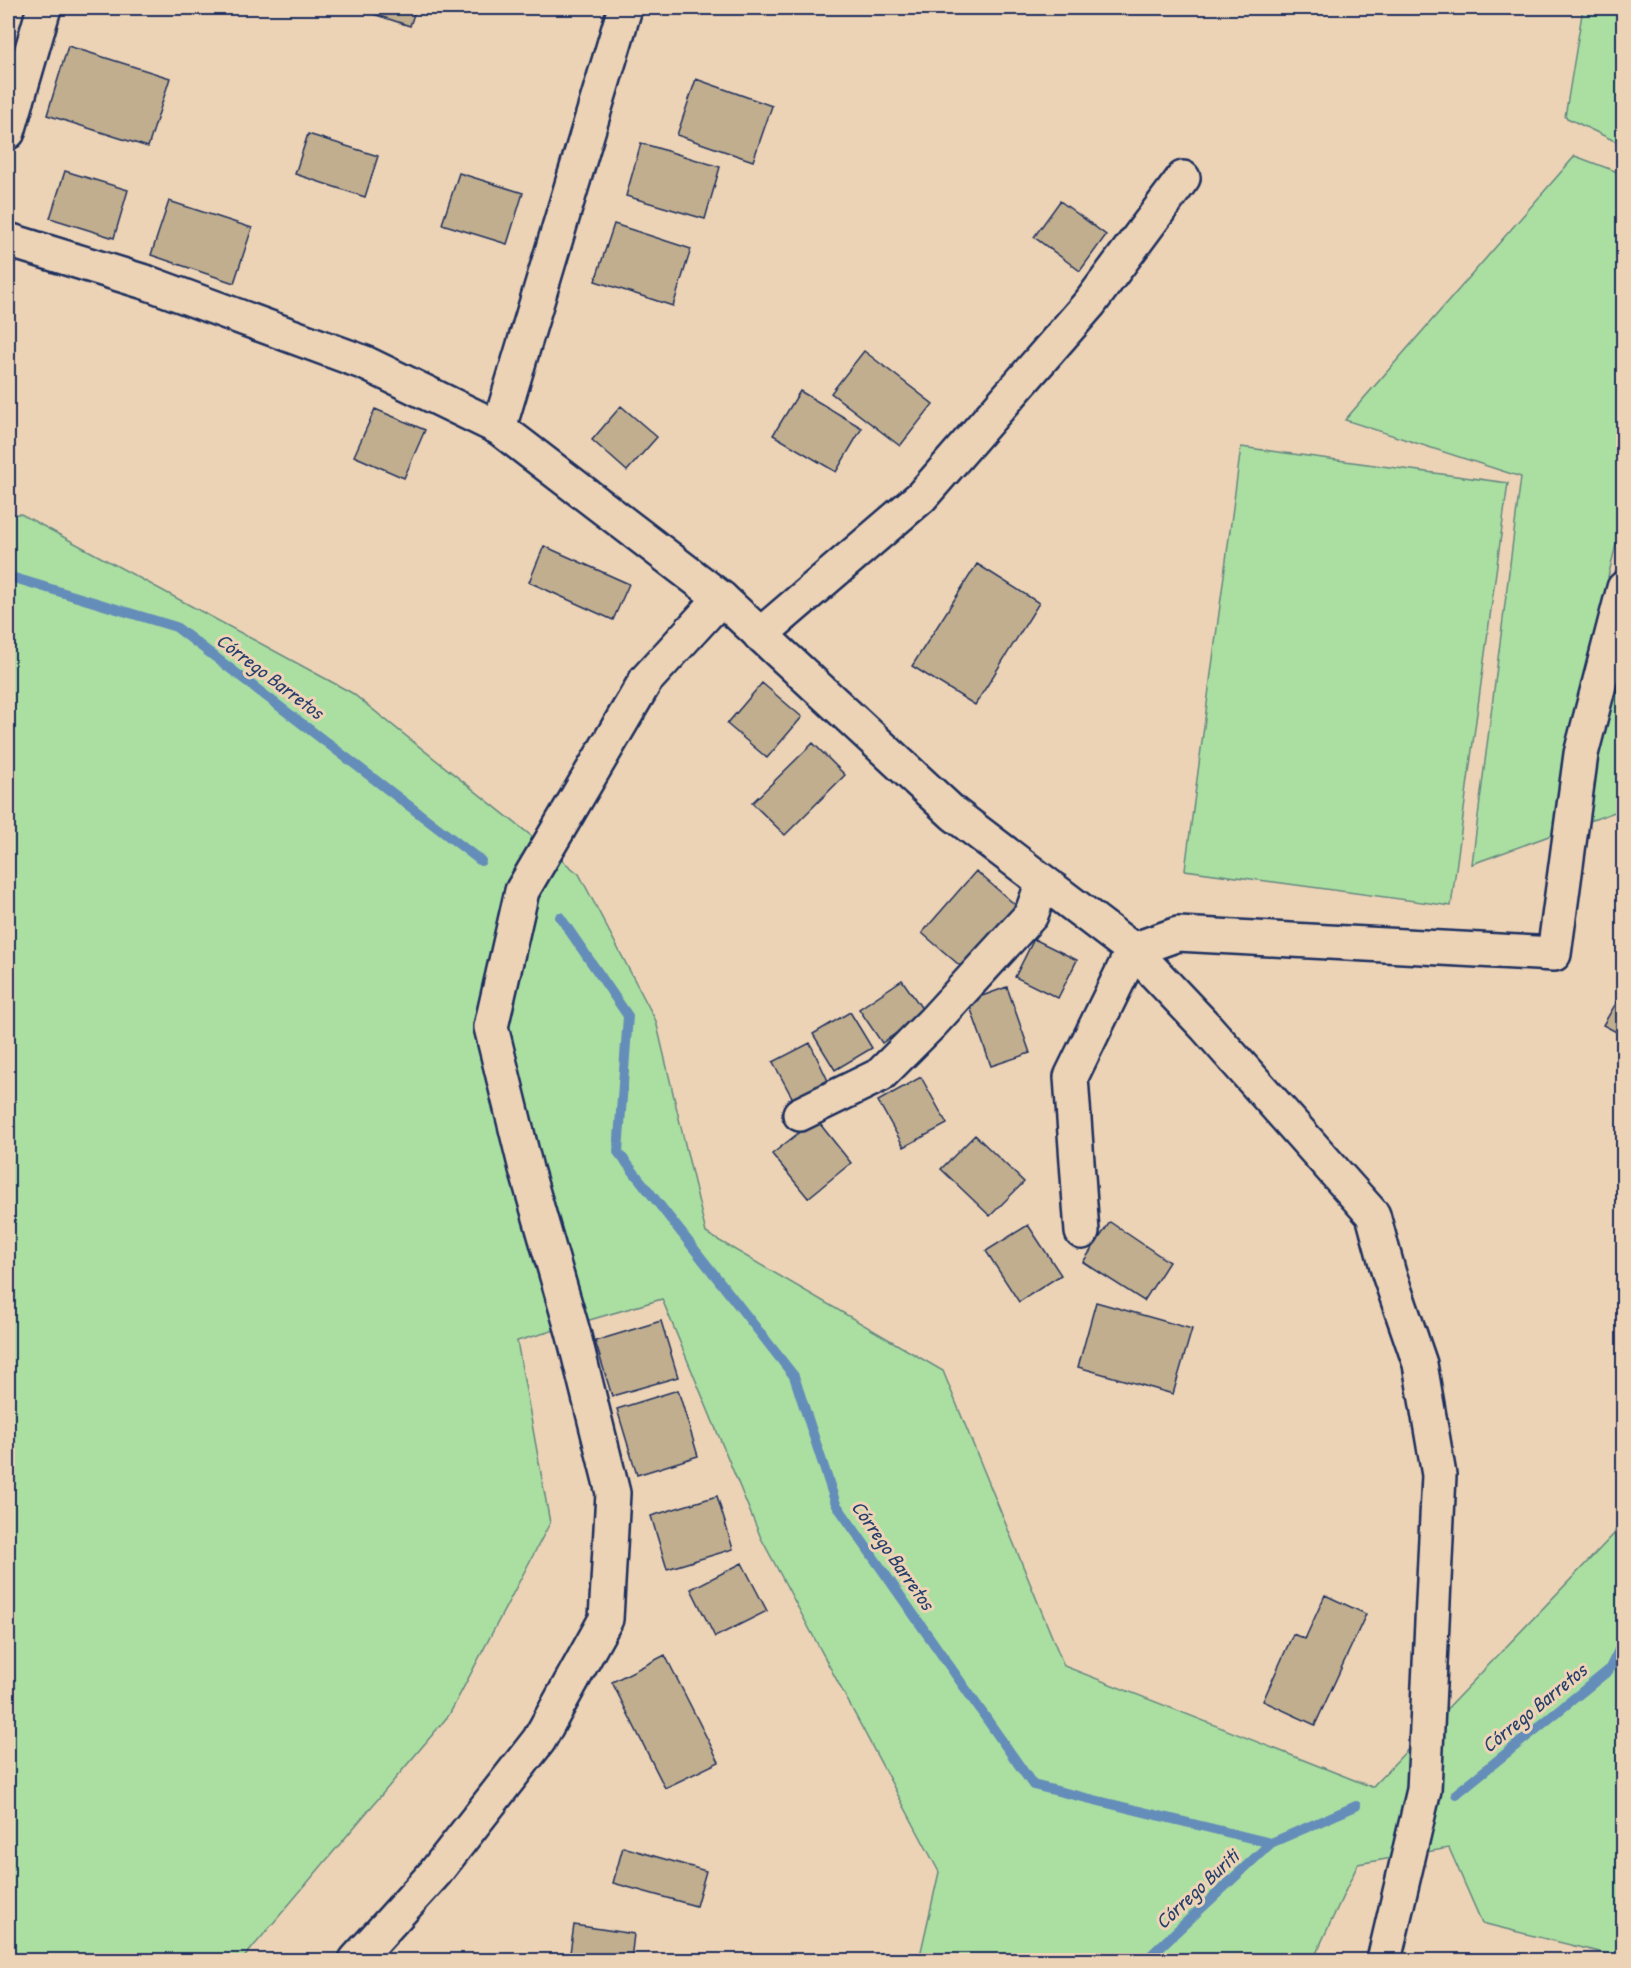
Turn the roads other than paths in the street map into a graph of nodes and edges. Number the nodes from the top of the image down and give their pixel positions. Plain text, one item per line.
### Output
1 (45, 8) edge
2 (625, 8) edge
3 (8, 132) edge
4 (1183, 178) dead end
5 (8, 240) edge
6 (499, 428) junction
7 (1623, 588) edge
8 (721, 598) junction
9 (760, 635) junction
10 (1043, 882) junction
11 (1133, 950) junction
12 (800, 1114) dead end
13 (1083, 1232) dead end
14 (356, 1960) edge
15 (1384, 1960) edge

1 - 3 street
2 - 6 street
4 - 9 street
5 - 6 street
6 - 8 street
7 - 11 street
8 - 9 street
8 - 14 street
9 - 10 street
10 - 11 street
10 - 12 street
11 - 13 street
11 - 15 street

